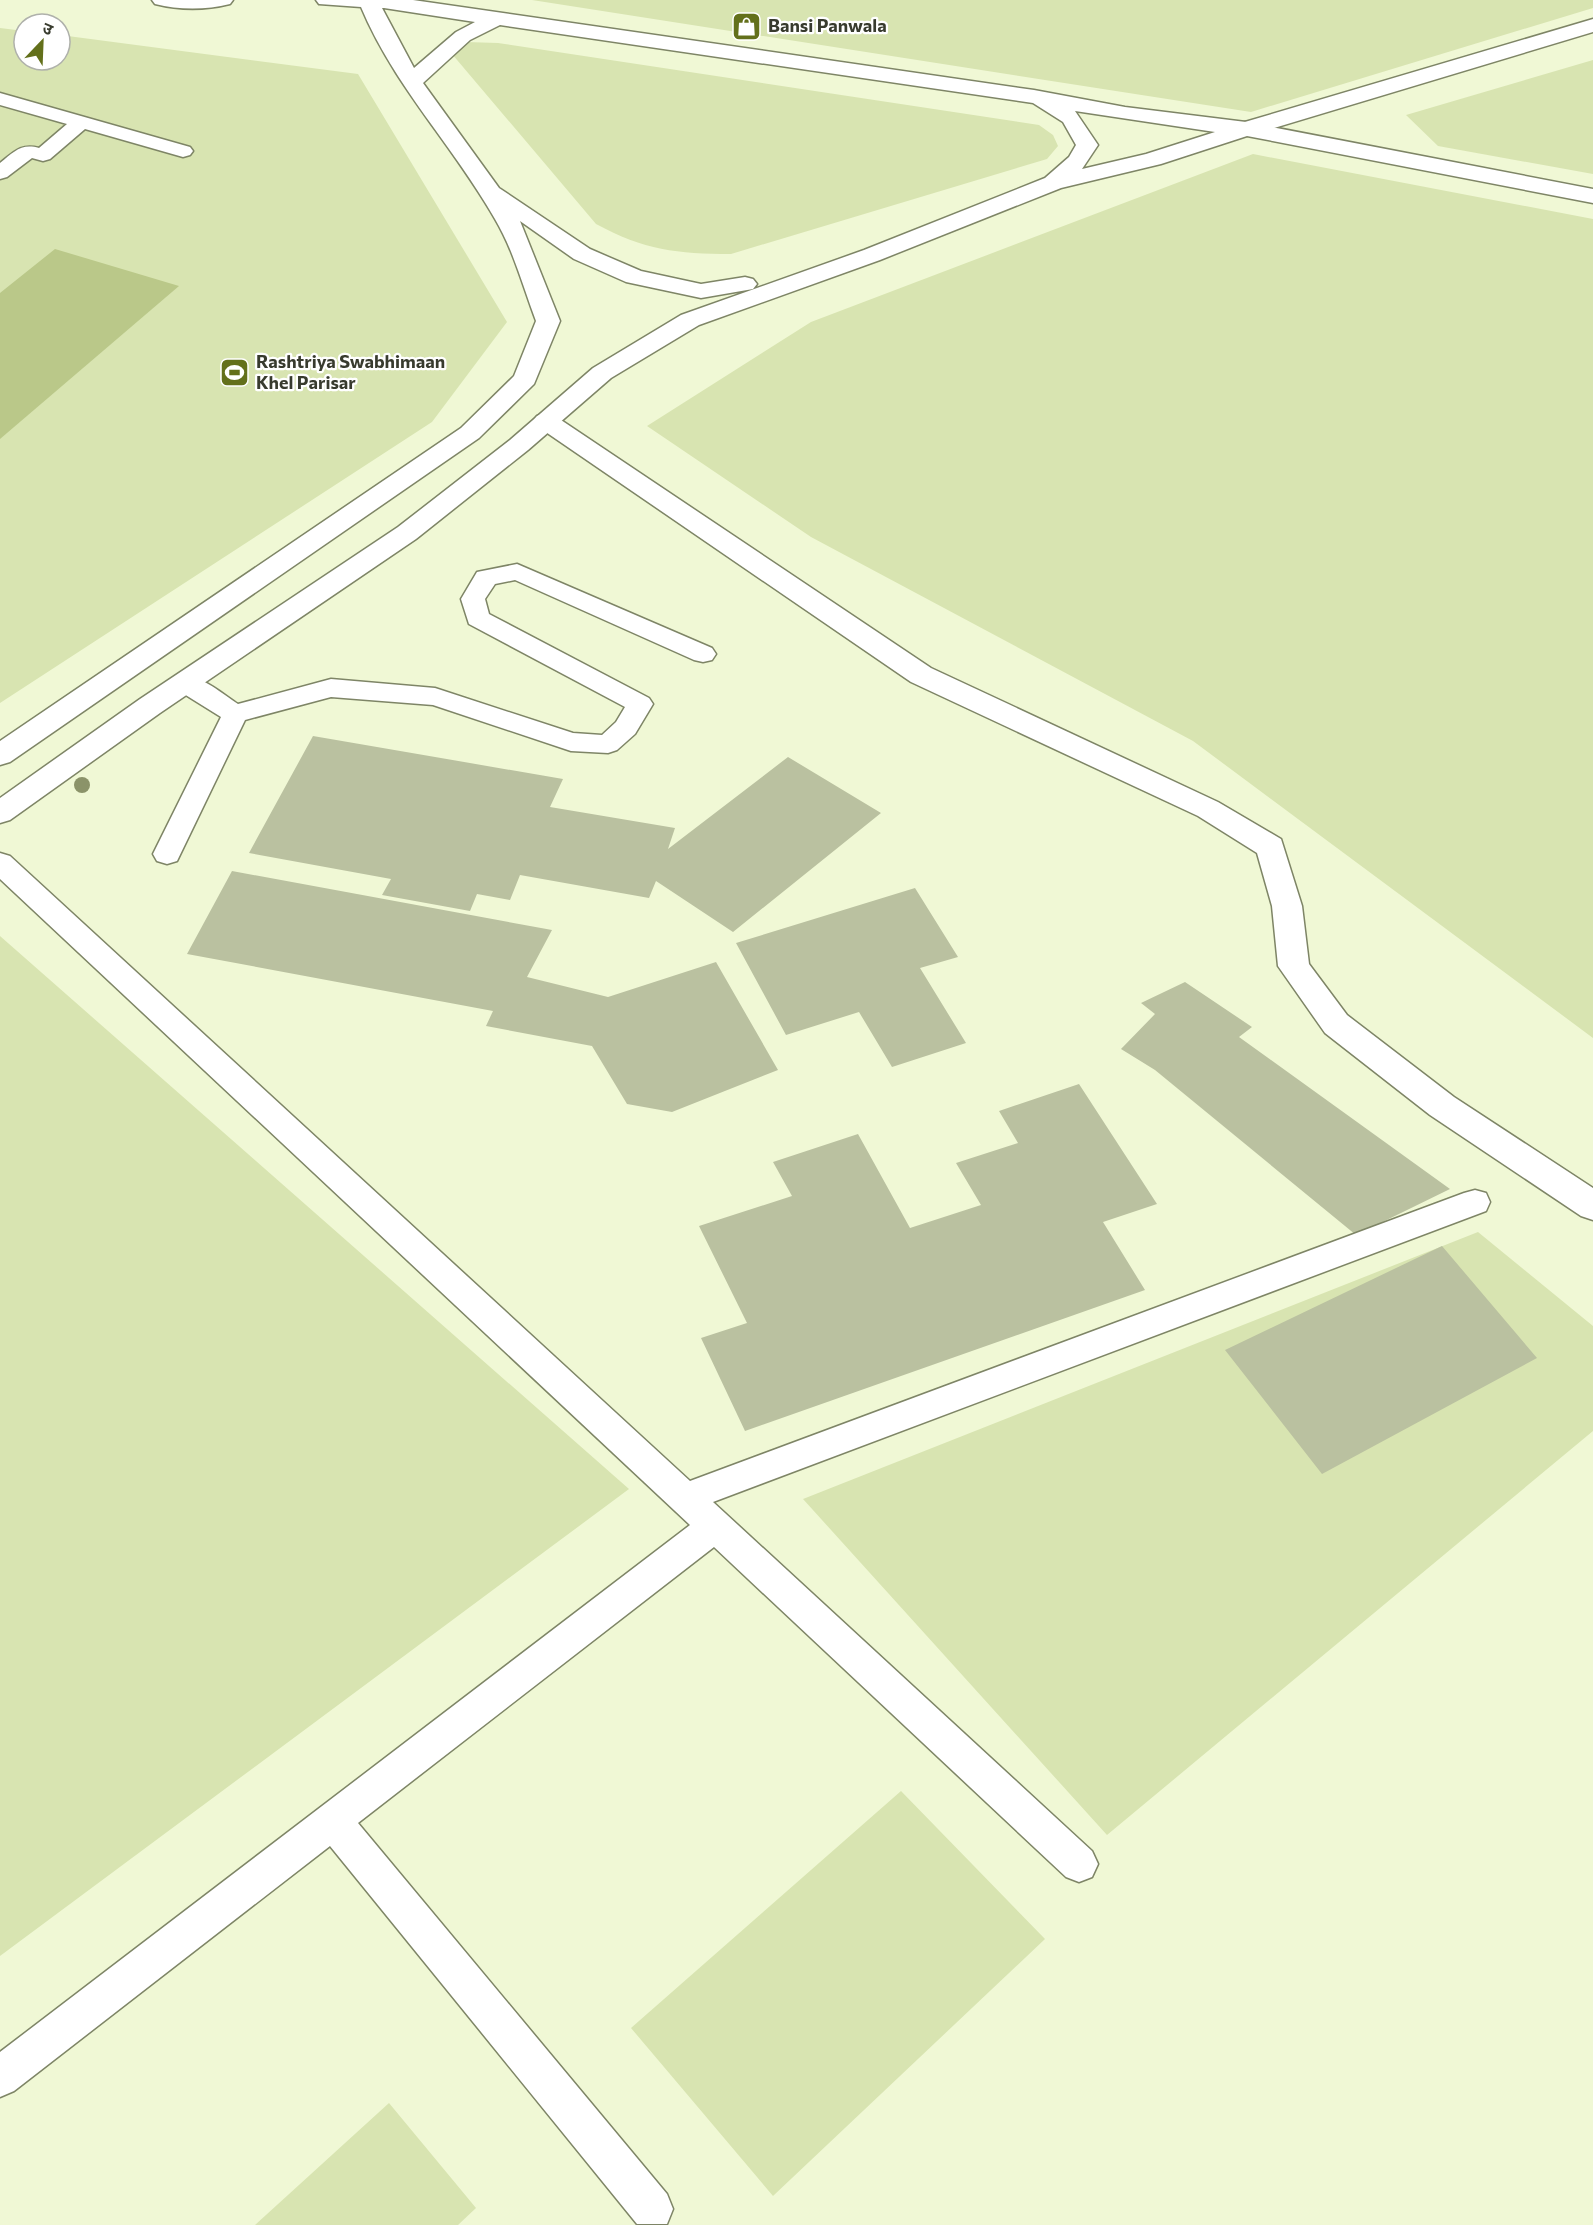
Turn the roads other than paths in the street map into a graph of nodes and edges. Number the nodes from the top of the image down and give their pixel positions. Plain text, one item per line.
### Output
1 (162, 0) edge
2 (223, 0) edge
3 (326, 0) edge
4 (369, 1) edge
5 (495, 19) junction
6 (1593, 25) edge
7 (411, 82) junction
8 (1034, 97) junction
9 (0, 99) edge
10 (82, 122) junction
11 (1246, 129) junction
12 (183, 151) dead end
13 (0, 173) edge
14 (1053, 183) junction
15 (484, 186) junction
16 (1593, 196) edge
17 (827, 271) junction
18 (546, 421) junction
19 (703, 654) dead end
20 (107, 682) junction
21 (186, 682) junction
22 (150, 706) junction
23 (235, 714) junction
24 (0, 755) edge
25 (0, 813) edge
26 (167, 854) dead end
27 (0, 863) edge
28 (1475, 1202) dead end
29 (1593, 1206) edge
30 (685, 1498) junction
31 (715, 1526) junction
32 (333, 1821) junction
33 (1079, 1864) dead end
34 (0, 2077) edge
35 (652, 2209) dead end

1 - 2 street
3 - 4 street
4 - 5 street
4 - 7 street
5 - 7 street
5 - 8 street
6 - 11 street
7 - 15 street
8 - 11 street
8 - 14 street
9 - 10 lane
10 - 12 lane
10 - 13 lane
11 - 14 street
11 - 16 street
14 - 17 street
15 - 17 street
15 - 20 street
17 - 18 street
18 - 21 street
18 - 29 street
19 - 23 lane
20 - 22 street
20 - 24 street
21 - 22 street
21 - 23 lane
22 - 25 street
23 - 26 lane
27 - 30 lane
28 - 30 lane
30 - 31 lane
31 - 32 lane
31 - 33 lane
32 - 34 lane
32 - 35 lane

